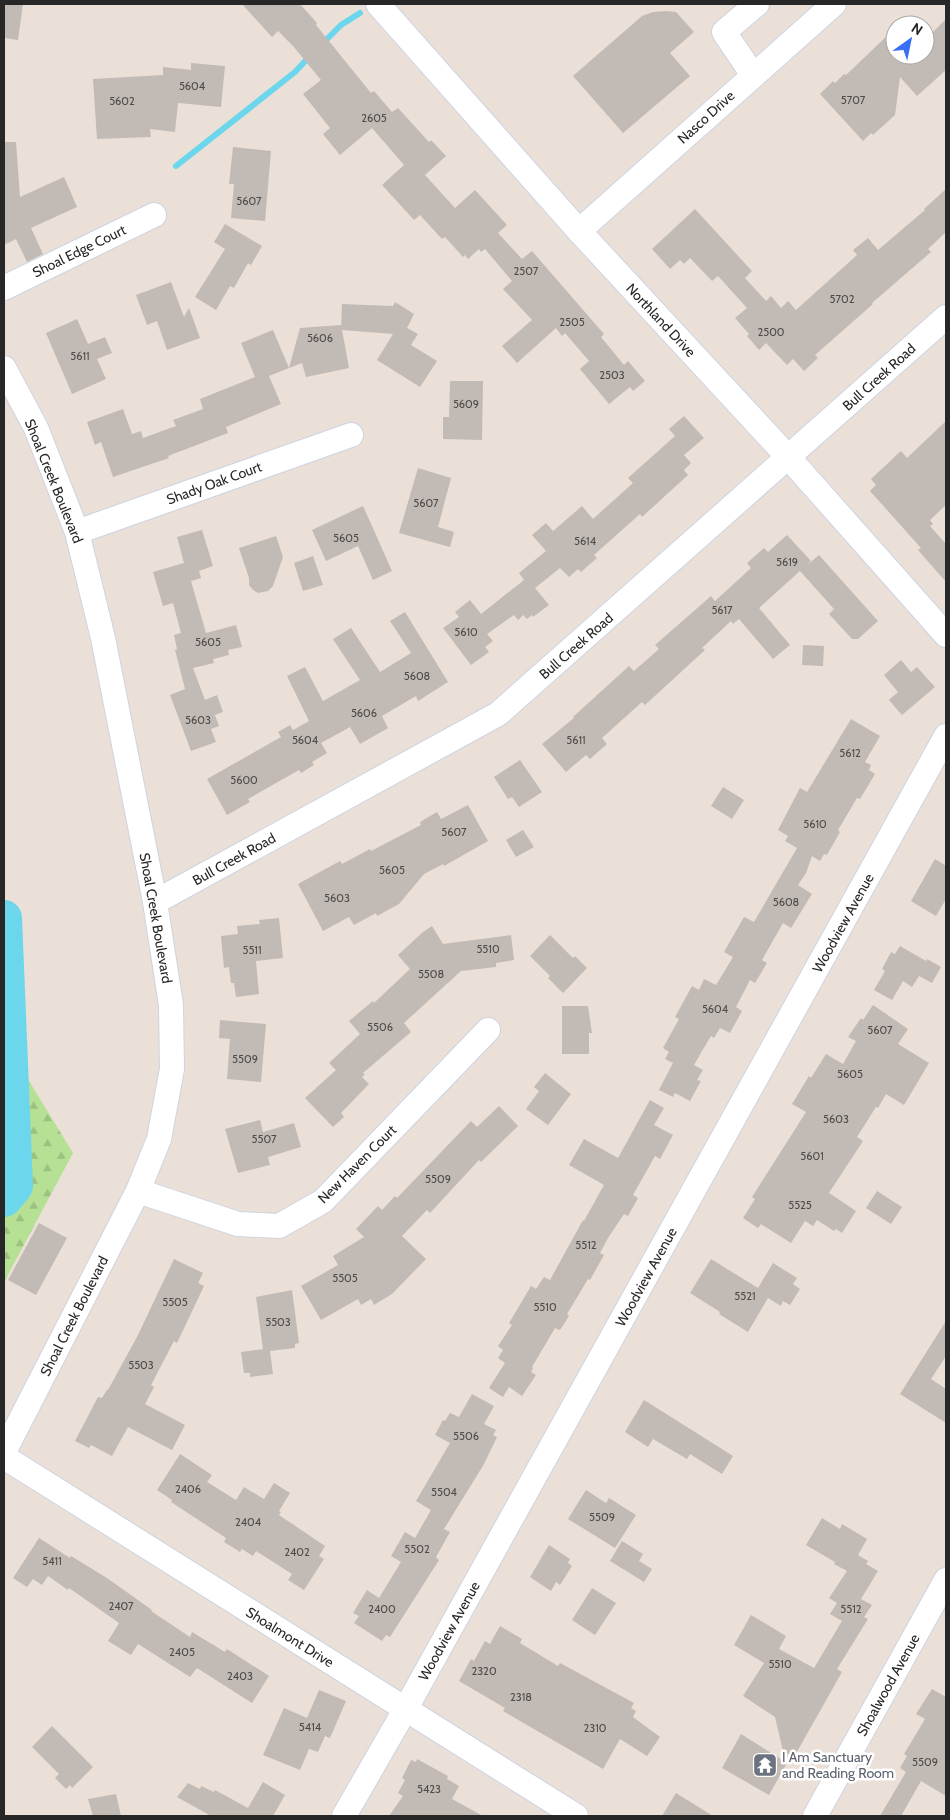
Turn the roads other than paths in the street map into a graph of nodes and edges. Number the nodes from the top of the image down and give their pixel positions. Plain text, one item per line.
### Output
1 (378, 4) edge
2 (756, 4) edge
3 (820, 8) edge
4 (754, 76) junction
5 (154, 215) dead end
6 (579, 231) junction
7 (4, 288) edge
8 (946, 317) edge
9 (4, 368) edge
10 (350, 435) dead end
11 (788, 458) junction
12 (77, 532) junction
13 (946, 635) edge
14 (946, 736) edge
15 (154, 902) junction
16 (488, 1030) dead end
17 (138, 1191) junction
18 (4, 1452) edge
19 (4, 1457) edge
20 (946, 1580) edge
21 (405, 1710) junction
22 (344, 1816) edge
23 (576, 1816) edge
24 (815, 1816) edge

1 - 6 street, Northland Drive
2 - 4 street
3 - 4 street, Nasco Drive
4 - 6 street, Nasco Drive
5 - 7 street, Shoal Edge Court
6 - 11 street, Northland Drive
8 - 11 street, Bull Creek Road
9 - 12 street, Shoal Creek Boulevard
10 - 12 street, Shady Oak Court
11 - 13 street, Northland Drive
11 - 15 street, Bull Creek Road
12 - 15 street, Shoal Creek Boulevard
14 - 21 street, Woodview Avenue
15 - 17 street, Shoal Creek Boulevard
16 - 17 street, New Haven Court
17 - 18 street, Shoal Creek Boulevard
19 - 21 street, Shoalmont Drive
20 - 24 street, Shoalwood Avenue
21 - 22 street, Woodview Avenue
21 - 23 street, Shoalmont Drive

